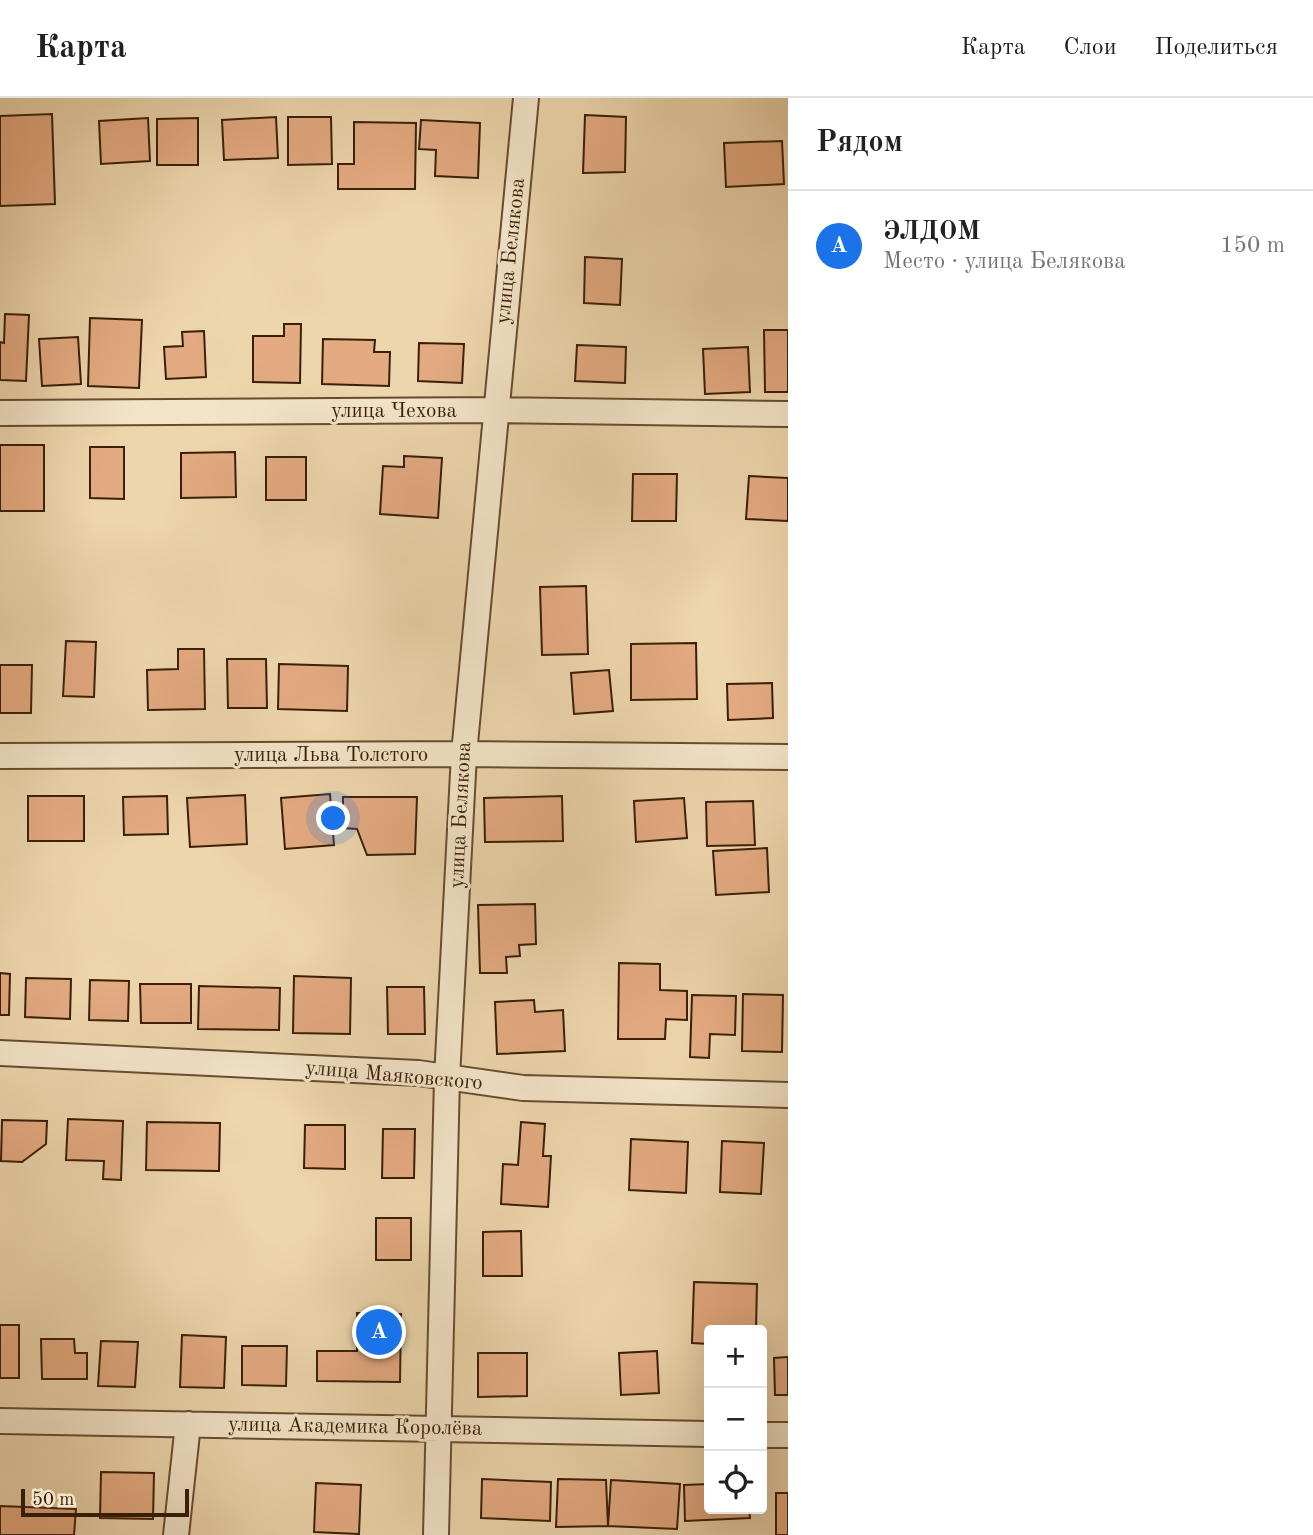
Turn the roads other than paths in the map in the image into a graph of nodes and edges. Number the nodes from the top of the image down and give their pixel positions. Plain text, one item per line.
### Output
1 (526, 98) edge
2 (496, 410) junction
3 (0, 413) edge
4 (788, 414) edge
5 (464, 754) junction
6 (0, 756) edge
7 (788, 757) edge
8 (0, 1053) edge
9 (447, 1078) junction
10 (788, 1095) edge
11 (0, 1421) edge
12 (188, 1424) junction
13 (439, 1428) junction
14 (704, 1433) edge
15 (767, 1435) edge
16 (788, 1435) edge
17 (176, 1535) edge
18 (436, 1535) edge

1 - 2 street, улица Белякова
2 - 3 street, улица Чехова
2 - 4 street, улица Чехова
2 - 5 street, улица Белякова
5 - 6 street, улица Льва Толстого
5 - 7 street, улица Льва Толстого
5 - 9 street, улица Белякова
8 - 9 street, улица Маяковского
9 - 10 street, улица Маяковского
9 - 13 street, улица Белякова
11 - 12 street, улица Академика Королёва
12 - 13 street, улица Академика Королёва
12 - 17 street
13 - 14 street, улица Академика Королёва
13 - 18 street, улица Белякова
15 - 16 street

